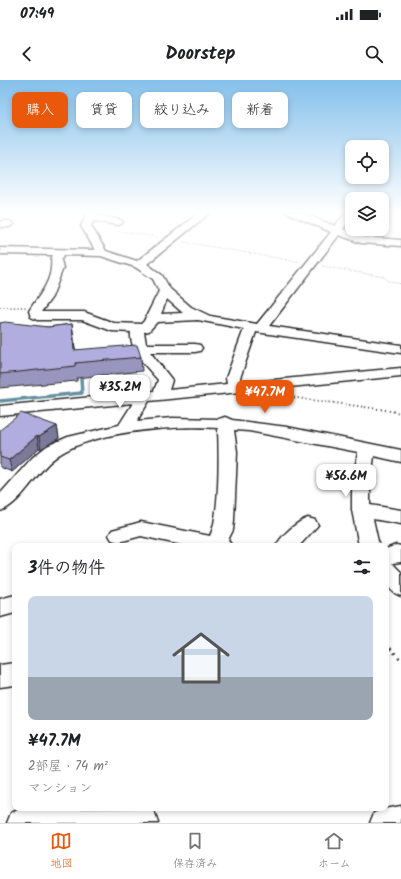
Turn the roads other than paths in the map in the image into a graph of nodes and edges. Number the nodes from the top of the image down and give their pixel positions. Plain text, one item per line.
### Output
1 (100, 247) edge
2 (163, 247) edge
3 (326, 247) edge
4 (0, 250) edge
5 (60, 252) junction
6 (102, 253) junction
7 (139, 265) junction
8 (165, 290) junction
9 (198, 316) junction
10 (153, 318) junction
11 (256, 328) junction
12 (138, 329) junction
13 (142, 348) junction
14 (195, 348) dead end
15 (401, 349) edge
16 (401, 372) edge
17 (235, 388) junction
18 (160, 395) junction
19 (143, 397) junction
20 (0, 411) edge
21 (225, 422) junction
22 (126, 428) junction
23 (367, 448) junction
24 (401, 456) edge
25 (0, 504) edge
26 (361, 510) junction
27 (401, 516) edge
28 (308, 525) dead end
29 (118, 536) dead end
30 (208, 543) edge
31 (219, 543) edge
32 (289, 543) edge
33 (368, 543) edge
34 (401, 554) edge
35 (389, 556) edge
36 (389, 573) edge
37 (401, 587) edge
38 (12, 605) edge
39 (0, 608) edge
40 (12, 674) edge
41 (0, 676) edge
42 (92, 813) edge
43 (144, 816) edge
44 (21, 823) edge

1 - 6 street
2 - 7 street
3 - 11 street
4 - 5 street
5 - 6 street
5 - 12 street
6 - 7 street
7 - 8 street
8 - 9 street
8 - 10 street
9 - 10 street
9 - 11 street
10 - 12 street
11 - 15 street
11 - 17 street
12 - 13 street
13 - 14 street
13 - 18 street
16 - 17 street
17 - 18 street
18 - 19 street
19 - 20 street
19 - 22 street
21 - 22 street
21 - 23 street
21 - 31 street
22 - 25 street
23 - 24 street
23 - 26 street
26 - 27 street
26 - 33 street
28 - 32 street
29 - 30 street
34 - 35 street
36 - 37 street
38 - 39 street
40 - 41 street
42 - 43 street
42 - 44 street

